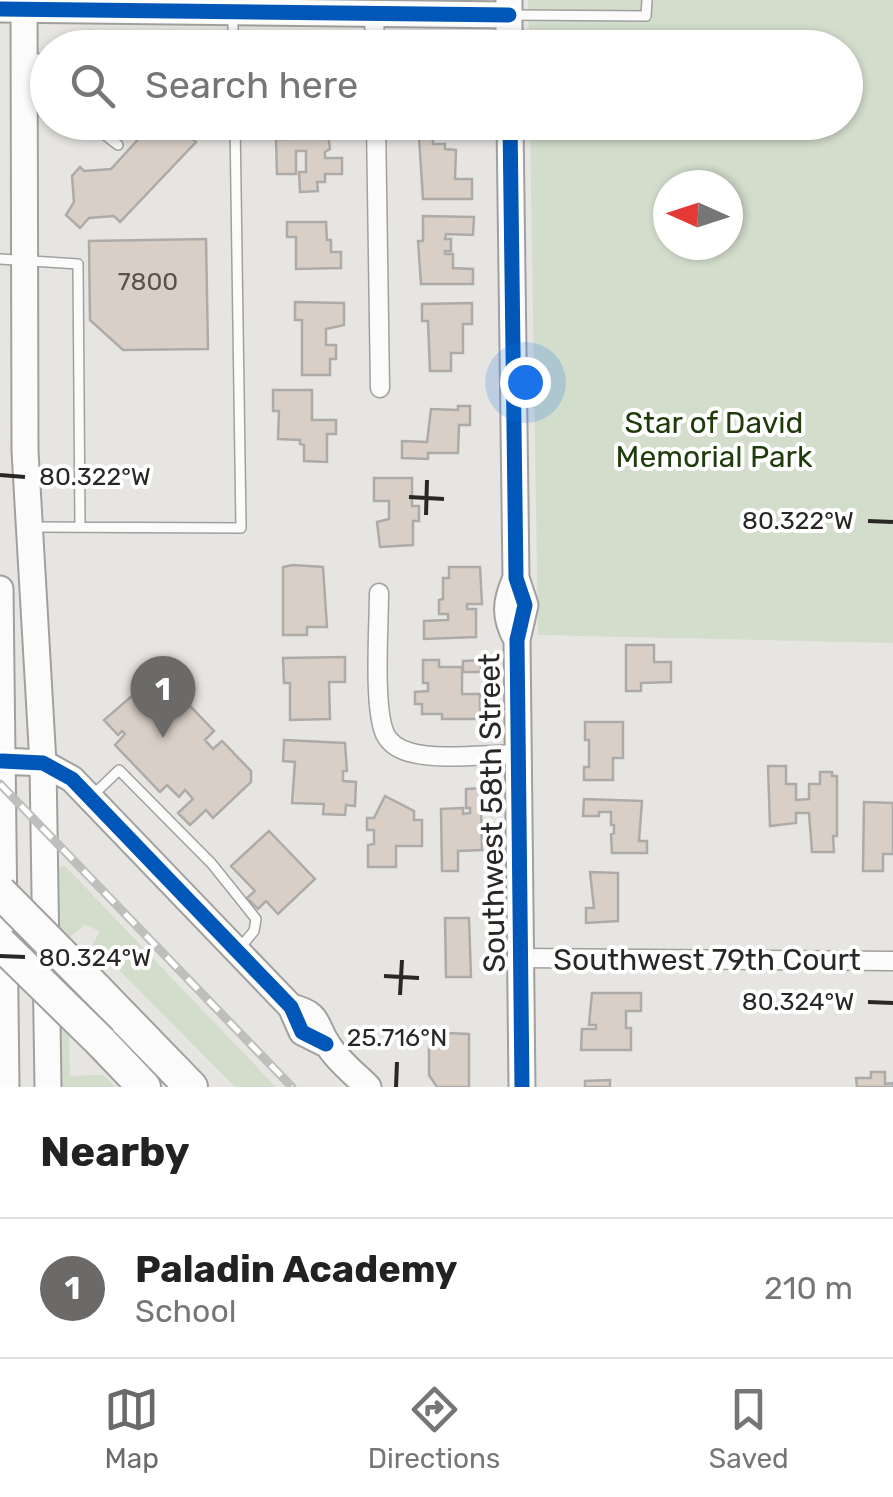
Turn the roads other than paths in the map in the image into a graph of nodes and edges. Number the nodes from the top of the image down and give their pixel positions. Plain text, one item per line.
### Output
1 (646, 0) edge
2 (16, 6) edge
3 (149, 6) edge
4 (508, 7) edge
5 (232, 14) junction
6 (374, 14) junction
7 (233, 30) edge
8 (374, 30) edge
9 (30, 43) edge
10 (30, 131) edge
11 (111, 140) edge
12 (236, 140) edge
13 (376, 140) edge
14 (510, 140) edge
15 (118, 145) dead end
16 (12, 261) edge
17 (380, 388) dead end
18 (28, 527) junction
19 (80, 527) junction
20 (0, 589) edge
21 (379, 593) dead end
22 (1, 655) edge
23 (38, 658) junction
24 (518, 754) junction
25 (2, 760) edge
26 (42, 762) junction
27 (90, 797) junction
28 (0, 892) edge
29 (0, 943) edge
30 (237, 952) junction
31 (521, 958) junction
32 (893, 961) edge
33 (6, 1087) edge
34 (48, 1087) edge
35 (144, 1087) edge
36 (191, 1087) edge
37 (368, 1087) edge
38 (522, 1087) edge

1 - 4 lane
2 - 3 street
2 - 9 street
3 - 5 street
4 - 6 street
5 - 6 street
5 - 7 lane
6 - 8 street
10 - 16 street
11 - 15 lane
12 - 19 lane
13 - 17 street
14 - 24 street, Southwest 58th Street
16 - 18 street
16 - 19 lane
18 - 19 lane
18 - 23 street
20 - 22 street
21 - 24 street
22 - 23 lane
22 - 25 street
23 - 26 street
24 - 31 street, Southwest 58th Street
25 - 26 street
25 - 33 street
26 - 27 street
26 - 34 street
27 - 30 street
27 - 30 lane
28 - 36 highway, bridge
29 - 35 highway, bridge
30 - 37 street
31 - 32 street, Southwest 79th Court
31 - 38 street, Southwest 58th Street

